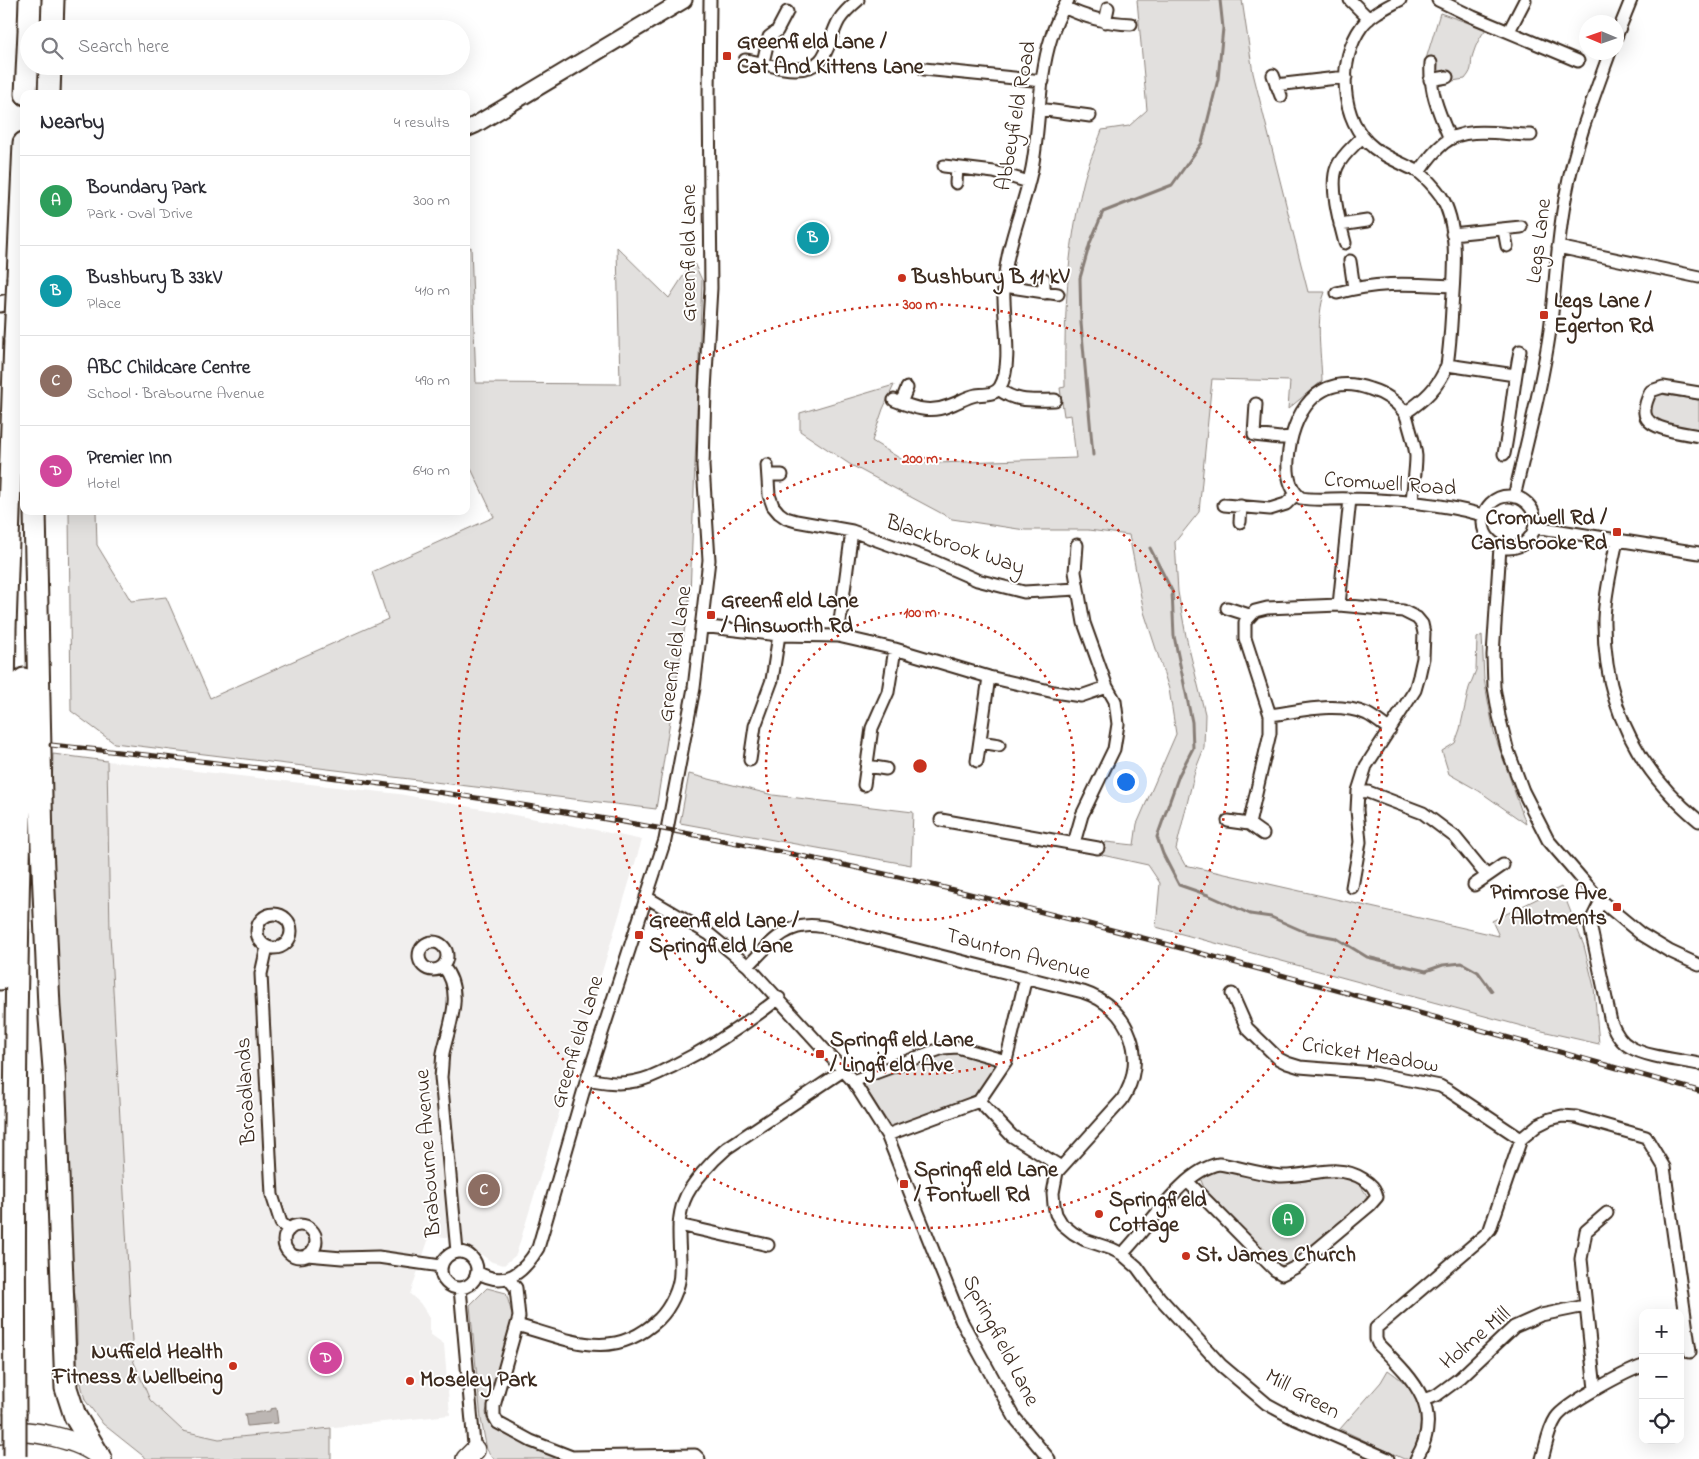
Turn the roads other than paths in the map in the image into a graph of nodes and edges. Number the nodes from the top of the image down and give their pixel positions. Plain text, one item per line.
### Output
1 (30, 0) edge
2 (53, 0) edge
3 (684, 0) edge
4 (710, 0) edge
5 (858, 0) edge
6 (1350, 0) edge
7 (1400, 0) edge
8 (1438, 0) edge
9 (1525, 0) edge
10 (1631, 0) edge
11 (1066, 3) edge
12 (1108, 8) dead end
13 (787, 12) dead end
14 (1624, 17) edge
15 (1369, 19) junction
16 (29, 20) edge
17 (52, 20) edge
18 (1105, 22) junction
19 (1130, 24) dead end
20 (1509, 32) junction
21 (745, 60) dead end
22 (1578, 60) dead end
23 (1607, 60) edge
24 (763, 62) junction
25 (1430, 63) dead end
26 (924, 69) dead end
27 (27, 75) edge
28 (50, 75) edge
29 (1346, 77) junction
30 (1446, 77) dead end
31 (1430, 80) junction
32 (1043, 81) junction
33 (1277, 85) dead end
34 (26, 90) edge
35 (49, 90) edge
36 (1040, 109) junction
37 (1090, 116) dead end
38 (1515, 123) dead end
39 (470, 127) edge
40 (1514, 135) junction
41 (1531, 135) dead end
42 (1362, 137) junction
43 (1450, 139) junction
44 (944, 166) dead end
45 (957, 168) junction
46 (1419, 172) junction
47 (1029, 182) junction
48 (956, 183) dead end
49 (1367, 221) dead end
50 (1340, 226) junction
51 (1521, 227) dead end
52 (1504, 230) junction
53 (20, 233) edge
54 (1452, 234) junction
55 (1345, 243) dead end
56 (1507, 246) dead end
57 (1558, 248) junction
58 (1350, 261) dead end
59 (1699, 276) edge
60 (1044, 279) dead end
61 (1004, 286) junction
62 (1454, 286) junction
63 (1354, 288) junction
64 (1044, 293) junction
65 (1337, 293) dead end
66 (1058, 294) dead end
67 (20, 299) edge
68 (0, 304) edge
69 (1520, 350) dead end
70 (1447, 365) junction
71 (1515, 375) junction
72 (906, 388) dead end
73 (999, 389) junction
74 (1699, 393) edge
75 (1055, 400) dead end
76 (1256, 404) dead end
77 (1405, 413) junction
78 (1699, 436) edge
79 (1291, 438) junction
80 (1504, 454) dead end
81 (782, 475) dead end
82 (1294, 492) junction
83 (1514, 497) junction
84 (1350, 499) junction
85 (1412, 502) junction
86 (1224, 504) dead end
87 (1241, 506) junction
88 (30, 515) edge
89 (34, 515) edge
90 (1483, 515) junction
91 (1240, 522) dead end
92 (1535, 527) junction
93 (852, 531) junction
94 (1617, 540) junction
95 (1077, 545) dead end
96 (1500, 547) junction
97 (1699, 553) edge
98 (1077, 589) junction
99 (1339, 605) junction
100 (1227, 608) dead end
101 (1249, 615) junction
102 (701, 626) junction
103 (5, 628) junction
104 (779, 636) junction
105 (838, 636) junction
106 (895, 649) junction
107 (989, 677) junction
108 (0, 680) edge
109 (1107, 687) junction
110 (1270, 716) junction
111 (1390, 730) junction
112 (980, 742) junction
113 (999, 745) dead end
114 (750, 760) dead end
115 (977, 761) dead end
116 (867, 766) junction
117 (886, 769) dead end
118 (864, 784) dead end
119 (1358, 791) junction
120 (941, 820) dead end
121 (1228, 821) dead end
122 (1699, 821) edge
123 (1249, 824) junction
124 (1262, 834) dead end
125 (1074, 843) junction
126 (1098, 848) dead end
127 (1503, 865) dead end
128 (1487, 876) junction
129 (1474, 885) dead end
130 (1352, 887) dead end
131 (646, 897) junction
132 (1601, 901) junction
133 (267, 947) dead end
134 (1699, 965) edge
135 (443, 966) dead end
136 (748, 966) junction
137 (1026, 977) junction
138 (0, 979) edge
139 (1232, 994) dead end
140 (779, 998) junction
141 (1006, 1061) junction
142 (1699, 1064) edge
143 (844, 1070) junction
144 (586, 1078) junction
145 (853, 1081) junction
146 (979, 1101) junction
147 (888, 1135) junction
148 (1521, 1139) junction
149 (1061, 1167) junction
150 (1187, 1181) junction
151 (1607, 1213) dead end
152 (678, 1225) junction
153 (289, 1230) junction
154 (315, 1239) junction
155 (768, 1245) dead end
156 (457, 1252) junction
157 (1122, 1254) junction
158 (308, 1255) junction
159 (329, 1256) junction
160 (441, 1266) junction
161 (478, 1272) junction
162 (508, 1278) junction
163 (460, 1288) junction
164 (1585, 1306) junction
165 (517, 1325) junction
166 (1186, 1328) joint
167 (1690, 1352) edge
168 (1639, 1368) edge
169 (1595, 1389) junction
170 (1424, 1400) junction
171 (0, 1434) edge
172 (472, 1456) edge
173 (15, 1458) edge
174 (100, 1458) edge
175 (699, 1459) edge
176 (1049, 1459) edge
177 (1388, 1459) edge
178 (1416, 1459) edge
179 (1542, 1459) edge

1 - 16 highway
2 - 17 highway
3 - 39 street
4 - 102 street, Greenfield Lane
5 - 24 street
6 - 15 street
7 - 15 street
8 - 20 street
9 - 20 street
10 - 14 street
11 - 18 street
11 - 32 street, Abbeyfield Road
12 - 18 street
13 - 24 street
15 - 29 street
18 - 19 street
20 - 22 street
21 - 24 street
23 - 57 street, Legs Lane
25 - 31 street
26 - 32 street
27 - 34 highway
28 - 35 highway
29 - 33 street
29 - 42 street
30 - 31 street
31 - 43 street
32 - 36 street, Abbeyfield Road
36 - 37 street
36 - 47 street, Abbeyfield Road
38 - 40 street
40 - 41 street
40 - 43 street
42 - 46 street
42 - 50 street
43 - 46 street
44 - 45 street
45 - 47 street
45 - 48 street
46 - 54 street
47 - 61 street, Abbeyfield Road
49 - 50 street
50 - 55 street
51 - 52 street
52 - 54 street
52 - 56 street
53 - 103 highway, bridge
54 - 62 street
57 - 59 street
57 - 83 street, Legs Lane
58 - 63 street
60 - 64 street
61 - 64 street
61 - 73 street, Abbeyfield Road
62 - 63 street
62 - 70 street
63 - 65 street
64 - 66 street
67 - 68 street
69 - 71 street
70 - 71 street
70 - 77 street
71 - 80 street
72 - 73 street
73 - 75 street
74 - 78 street
76 - 79 street
77 - 79 street
77 - 85 street
79 - 82 street
81 - 93 street, Blackbrook Way
82 - 84 street, Cromwell Road
82 - 87 street, Cromwell Road
83 - 90 street
83 - 92 street
84 - 85 street, Cromwell Road
84 - 99 street
85 - 90 street, Cromwell Road
86 - 87 street, Cromwell Road
87 - 91 street
88 - 173 highway, bridge
89 - 174 highway
90 - 96 street
92 - 94 street
92 - 96 street
93 - 98 street, Blackbrook Way
93 - 105 street, Blackbrook Way
94 - 97 street
94 - 122 street
95 - 98 street
96 - 132 street
98 - 109 street
99 - 101 street
99 - 111 street
100 - 101 street
101 - 110 street
102 - 104 street
102 - 131 street, Greenfield Lane
103 - 108 highway
103 - 138 highway
104 - 105 street
104 - 114 street
105 - 106 street
106 - 107 street
106 - 116 street
107 - 109 street
107 - 112 street
109 - 125 street
110 - 111 street
110 - 123 street
111 - 119 street
112 - 113 street
112 - 115 street
116 - 117 street
116 - 118 street
119 - 128 street
119 - 130 street
120 - 125 street
121 - 123 street
123 - 124 street
125 - 126 street
127 - 128 street
128 - 129 street
131 - 136 street, Springfield Lane
131 - 144 street, Greenfield Lane
132 - 134 street
132 - 142 street
133 - 153 street, Broadlands
135 - 156 street, Brabourne Avenue
136 - 137 street, Taunton Avenue
136 - 140 street, Springfield Lane
137 - 141 street
137 - 149 street, Taunton Avenue
139 - 148 street, Cricket Meadow
140 - 143 street, Springfield Lane
140 - 144 street
141 - 145 street
141 - 146 street
143 - 145 street, Springfield Lane
143 - 152 street
144 - 162 street, Greenfield Lane
145 - 147 street, Springfield Lane
146 - 147 street
146 - 149 street
147 - 176 street, Springfield Lane
148 - 167 street
148 - 170 street
149 - 157 street, Taunton Avenue
150 - 150 street
150 - 157 street
151 - 164 street
152 - 155 street
152 - 165 street
153 - 154 street
153 - 158 street
154 - 158 street
154 - 159 street
156 - 160 street
156 - 161 street
157 - 166 street, Taunton Avenue
158 - 159 street
159 - 160 street
160 - 163 street
161 - 162 street
161 - 163 street
162 - 165 street
163 - 172 street
164 - 169 street
164 - 170 street, Holme Mill
165 - 175 street
166 - 177 street, Mill Green
168 - 169 street
169 - 179 street
170 - 178 street
171 - 174 highway

